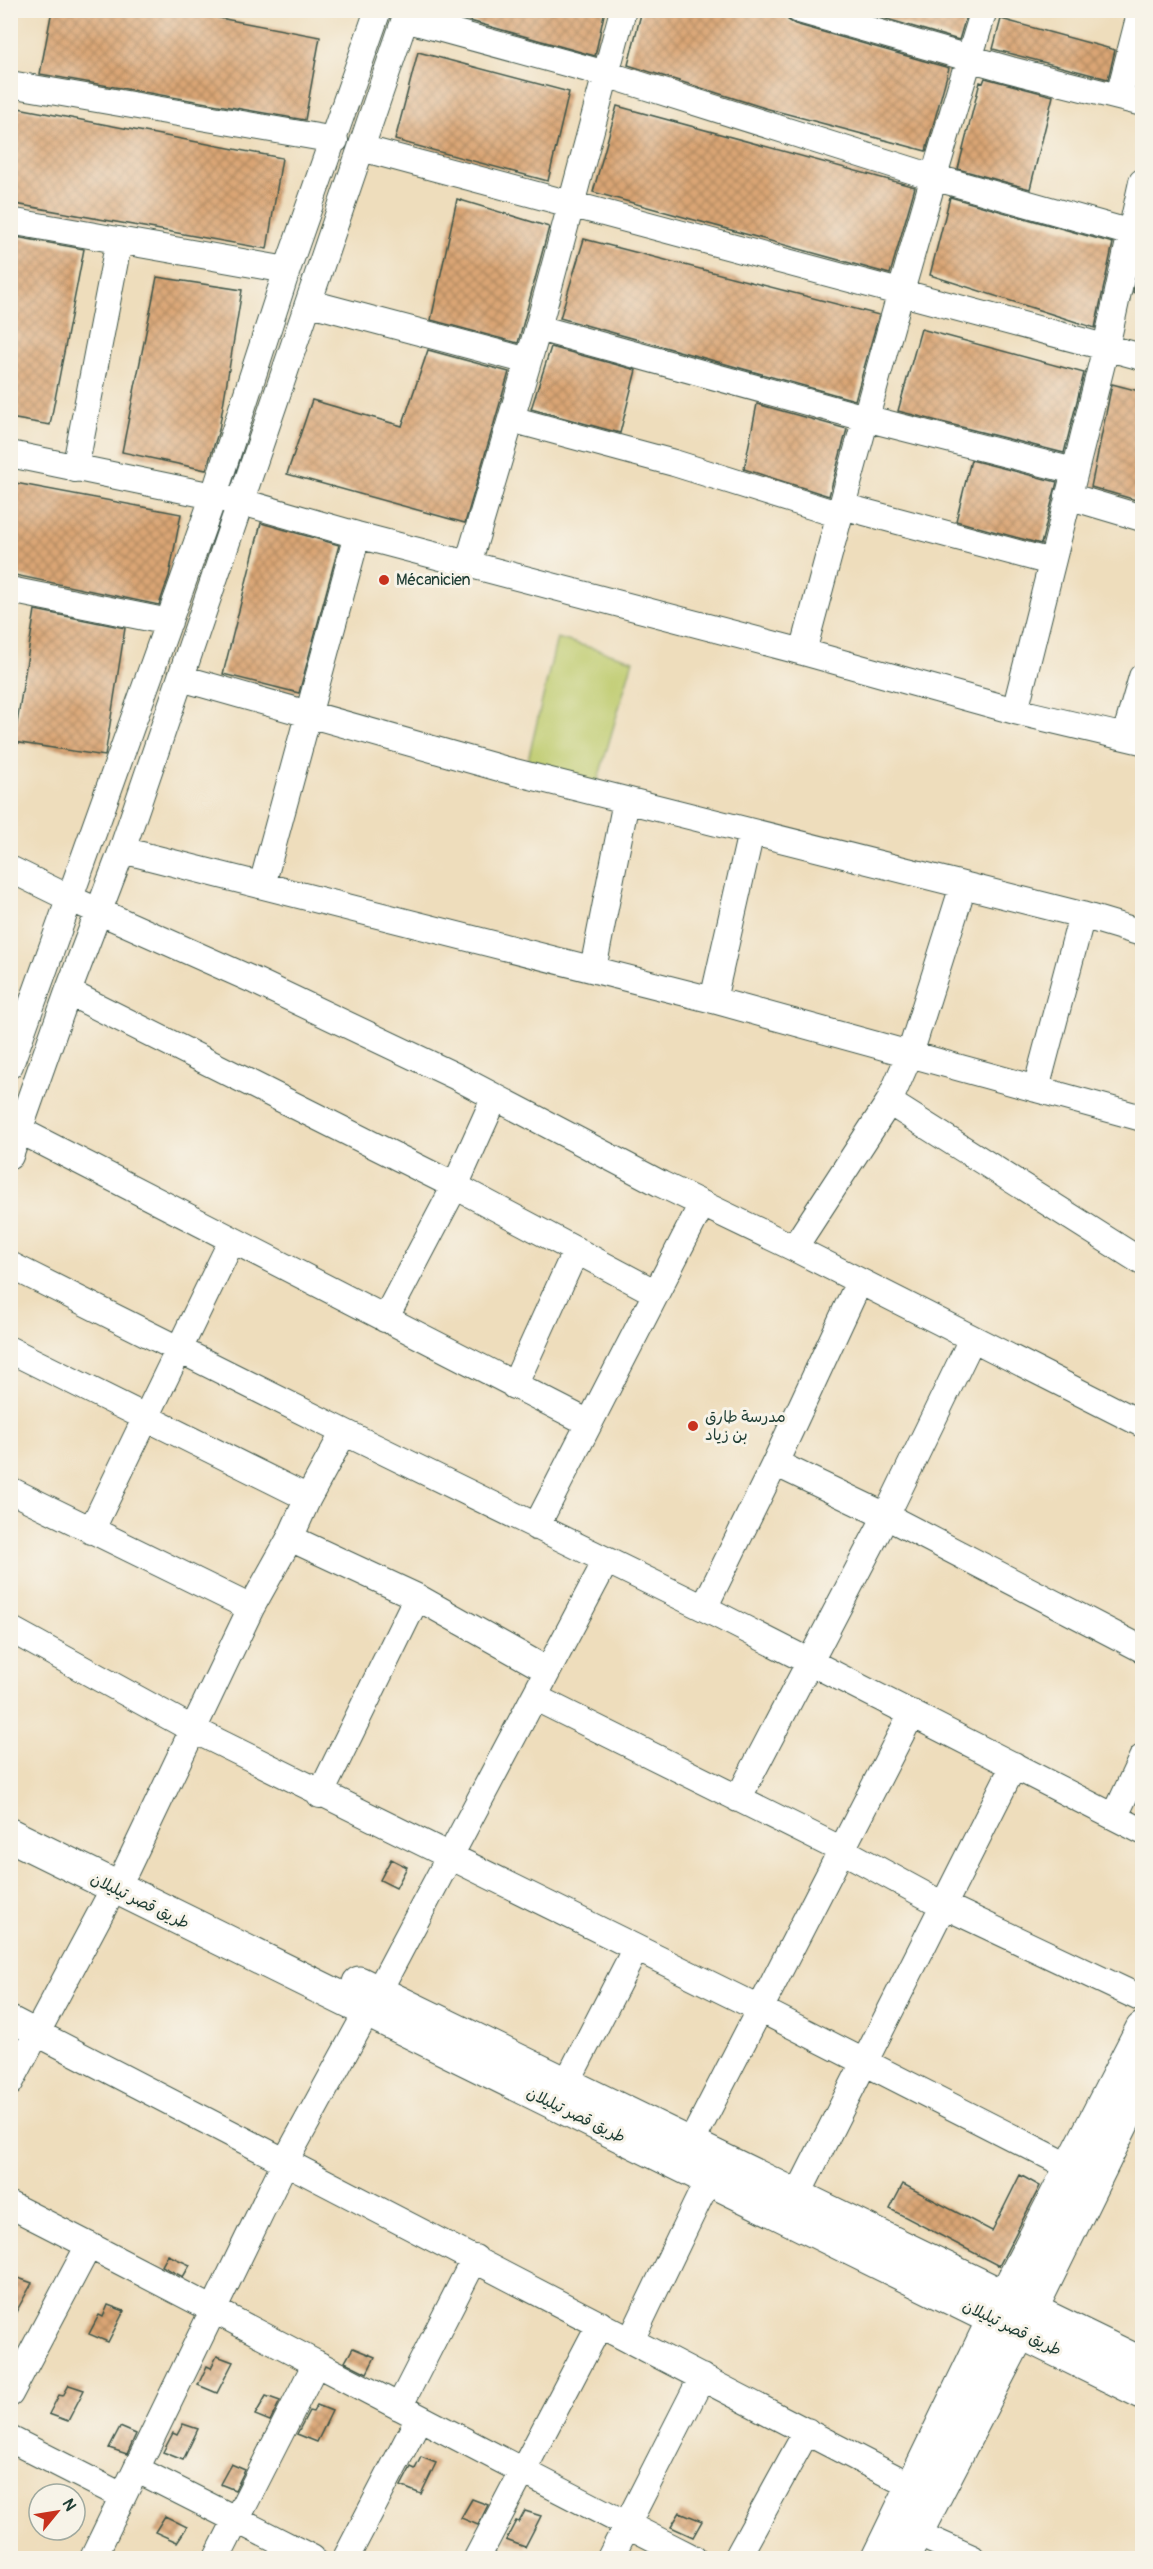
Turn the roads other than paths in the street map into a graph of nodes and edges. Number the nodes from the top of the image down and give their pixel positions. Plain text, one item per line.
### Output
1 (623, 10) edge
2 (799, 10) edge
3 (984, 10) edge
4 (1142, 10) edge
5 (376, 11) edge
6 (407, 15) edge
7 (970, 57) junction
8 (606, 74) junction
9 (10, 84) edge
10 (1131, 99) edge
11 (334, 140) junction
12 (361, 148) junction
13 (933, 177) junction
14 (1143, 182) edge
15 (572, 205) junction
16 (10, 221) edge
17 (1137, 234) edge
18 (119, 240) junction
19 (287, 270) junction
20 (900, 294) junction
21 (310, 303) junction
22 (538, 328) junction
23 (1106, 347) junction
24 (1143, 357) edge
25 (528, 361) junction
26 (865, 418) junction
27 (511, 419) junction
28 (10, 454) edge
29 (75, 469) junction
30 (1074, 471) junction
31 (214, 495) junction
32 (1068, 496) junction
33 (242, 502) junction
34 (841, 510) junction
35 (1143, 518) edge
36 (357, 536) junction
37 (1051, 562) junction
38 (468, 564) junction
39 (10, 590) edge
40 (169, 622) junction
41 (803, 652) junction
42 (1143, 677) edge
43 (181, 678) junction
44 (1015, 711) junction
45 (310, 713) junction
46 (1134, 739) edge
47 (626, 801) junction
48 (751, 832) junction
49 (122, 850) junction
50 (10, 869) edge
51 (262, 885) junction
52 (963, 886) junction
53 (69, 898) junction
54 (98, 911) junction
55 (1082, 915) junction
56 (1143, 933) edge
57 (593, 969) junction
58 (68, 992) junction
59 (713, 1000) junction
60 (910, 1054) junction
61 (10, 1065) edge
62 (1036, 1089) junction
63 (495, 1097) junction
64 (889, 1102) junction
65 (1143, 1118) edge
66 (19, 1130) junction
67 (10, 1156) edge
68 (455, 1186) junction
69 (702, 1204) junction
70 (232, 1240) junction
71 (794, 1248) junction
72 (576, 1250) junction
73 (1143, 1262) edge
74 (10, 1265) edge
75 (859, 1282) junction
76 (656, 1293) junction
77 (385, 1319) junction
78 (972, 1339) junction
79 (10, 1350) edge
80 (178, 1350) junction
81 (513, 1386) junction
82 (146, 1417) junction
83 (589, 1423) junction
84 (1143, 1424) edge
85 (344, 1432) junction
86 (775, 1463) junction
87 (10, 1490) edge
88 (308, 1498) junction
89 (886, 1516) junction
90 (536, 1527) junction
91 (91, 1531) junction
92 (290, 1538) junction
93 (606, 1561) junction
94 (417, 1598) junction
95 (251, 1608) junction
96 (704, 1608) junction
97 (10, 1629) edge
98 (1143, 1649) edge
99 (811, 1663) junction
100 (548, 1670) junction
101 (534, 1697) junction
102 (912, 1713) junction
103 (192, 1729) junction
104 (1143, 1758) edge
105 (1014, 1765) junction
106 (320, 1795) junction
107 (738, 1799) junction
108 (10, 1811) edge
109 (1115, 1816) junction
110 (1143, 1831) edge
111 (10, 1836) edge
112 (842, 1850) junction
113 (450, 1855) junction
114 (120, 1879) junction
115 (943, 1905) junction
116 (636, 1948) junction
117 (1143, 2000) edge
118 (372, 2002) junction
119 (759, 2009) junction
120 (10, 2019) edge
121 (1143, 2029) edge
122 (38, 2031) junction
123 (864, 2062) junction
124 (10, 2083) edge
125 (1143, 2083) edge
126 (566, 2084) junction
127 (691, 2143) junction
128 (285, 2160) junction
129 (1083, 2173) junction
130 (708, 2180) junction
131 (796, 2196) junction
132 (10, 2205) edge
133 (89, 2245) junction
134 (475, 2258) junction
135 (214, 2308) junction
136 (1012, 2315) junction
137 (600, 2324) junction
138 (631, 2340) junction
139 (316, 2363) junction
140 (1143, 2364) edge
141 (702, 2377) junction
142 (1143, 2392) edge
143 (10, 2394) edge
144 (409, 2412) junction
145 (807, 2431) junction
146 (10, 2439) edge
147 (136, 2469) junction
148 (522, 2472) junction
149 (913, 2487) junction
150 (122, 2496) junction
151 (236, 2520) junction
152 (628, 2526) junction
153 (909, 2546) edge
154 (93, 2559) edge
155 (217, 2559) edge
156 (312, 2559) edge
157 (345, 2559) edge
158 (477, 2559) edge
159 (610, 2559) edge
160 (693, 2559) edge
161 (737, 2559) edge
162 (878, 2559) edge
163 (972, 2559) edge

1 - 8 street
2 - 7 street
3 - 7 street
4 - 10 street
5 - 11 street
6 - 8 street
6 - 12 street
7 - 10 street
7 - 13 street
8 - 13 street
8 - 15 street
9 - 11 street
11 - 19 street
12 - 15 street
12 - 21 street
13 - 17 street
13 - 20 street
14 - 17 street
15 - 20 street
15 - 22 street
16 - 18 street
17 - 23 street
18 - 19 street
18 - 29 street
19 - 31 street
20 - 23 street
20 - 26 street
21 - 25 street
21 - 33 street
22 - 25 street
22 - 26 street
23 - 24 street
23 - 30 street
25 - 27 street
26 - 30 street
26 - 34 street
27 - 34 street
27 - 38 street
28 - 29 street
29 - 31 street
30 - 32 street
31 - 33 street
31 - 40 street
32 - 35 street
32 - 37 street
33 - 36 street
33 - 43 street
34 - 37 street
34 - 41 street
36 - 38 street
36 - 45 street
37 - 44 street
38 - 41 street
39 - 40 street
40 - 53 street
41 - 44 street
42 - 46 street
43 - 45 street
43 - 49 street
44 - 46 street
45 - 47 street
45 - 51 street
47 - 48 street
47 - 57 street
48 - 52 street
48 - 59 street
49 - 51 street
49 - 54 street
50 - 53 street
51 - 57 street
52 - 55 street
52 - 60 street
53 - 54 street
53 - 61 street
54 - 58 street
54 - 63 street
55 - 56 street
55 - 62 street
57 - 59 street
58 - 66 street
58 - 68 street
59 - 60 street
60 - 62 street
60 - 64 street
62 - 65 street
63 - 68 street
63 - 69 street
64 - 71 street
64 - 73 street
66 - 67 street
66 - 70 street
68 - 72 street
68 - 77 street
69 - 71 street
69 - 76 street
70 - 77 street
70 - 80 street
71 - 75 street
72 - 76 street
72 - 81 street
74 - 80 street
75 - 78 street
75 - 86 street
76 - 83 street
77 - 81 street
78 - 84 street
78 - 89 street
79 - 82 street
80 - 82 street
80 - 85 street
81 - 83 street
82 - 88 street
82 - 91 street
83 - 90 street
85 - 88 street
85 - 90 street
86 - 89 street
86 - 96 street
87 - 91 street
88 - 92 street
89 - 98 street
89 - 99 street
90 - 93 street
91 - 95 street
92 - 94 street
92 - 95 street
93 - 96 street
93 - 100 street
94 - 100 street
94 - 106 street
95 - 103 street
96 - 99 street
97 - 103 street
99 - 102 street
99 - 107 street
100 - 101 street
101 - 107 street
101 - 113 street
102 - 105 street
102 - 112 street
103 - 106 street
103 - 114 street
104 - 109 street
105 - 109 street
105 - 115 street
106 - 113 street
107 - 112 street
108 - 114 main road, طريق قصر تيليلان
109 - 110 street
111 - 114 main road, طريق قصر تيليلان
112 - 115 street
112 - 119 street
113 - 116 street
113 - 118 street
114 - 118 main road, طريق قصر تيليلان
114 - 122 street
115 - 117 street
115 - 123 street
116 - 119 street
116 - 126 street
118 - 126 main road, طريق قصر تيليلان
118 - 128 street
118 - 130 main road, طريق قصر تيليلان
119 - 123 street
119 - 127 street
120 - 122 street
121 - 129 main road
122 - 124 street
122 - 128 street
123 - 129 street
123 - 131 street
125 - 129 main road
126 - 127 main road, طريق قصر تيليلان
127 - 131 main road, طريق قصر تيليلان
128 - 134 street
128 - 135 street
129 - 136 main road
130 - 136 main road, طريق قصر تيليلان
130 - 138 street
131 - 136 main road, طريق قصر تيليلان
132 - 133 street
133 - 135 street
133 - 143 street
134 - 137 street
134 - 144 street
135 - 139 street
135 - 147 street
136 - 140 main road, طريق قصر تيليلان
136 - 142 main road, طريق قصر تيليلان
136 - 149 main road
136 - 153 main road
137 - 138 street
137 - 148 street
138 - 141 street
139 - 144 street
139 - 151 street
141 - 145 street
141 - 152 street
144 - 148 street
144 - 157 street
145 - 149 street
145 - 161 street
146 - 150 street
147 - 150 street
147 - 151 street
148 - 152 street
148 - 158 street
149 - 162 main road
150 - 154 street
151 - 155 street
151 - 156 street
152 - 159 street
152 - 160 street
153 - 163 street

